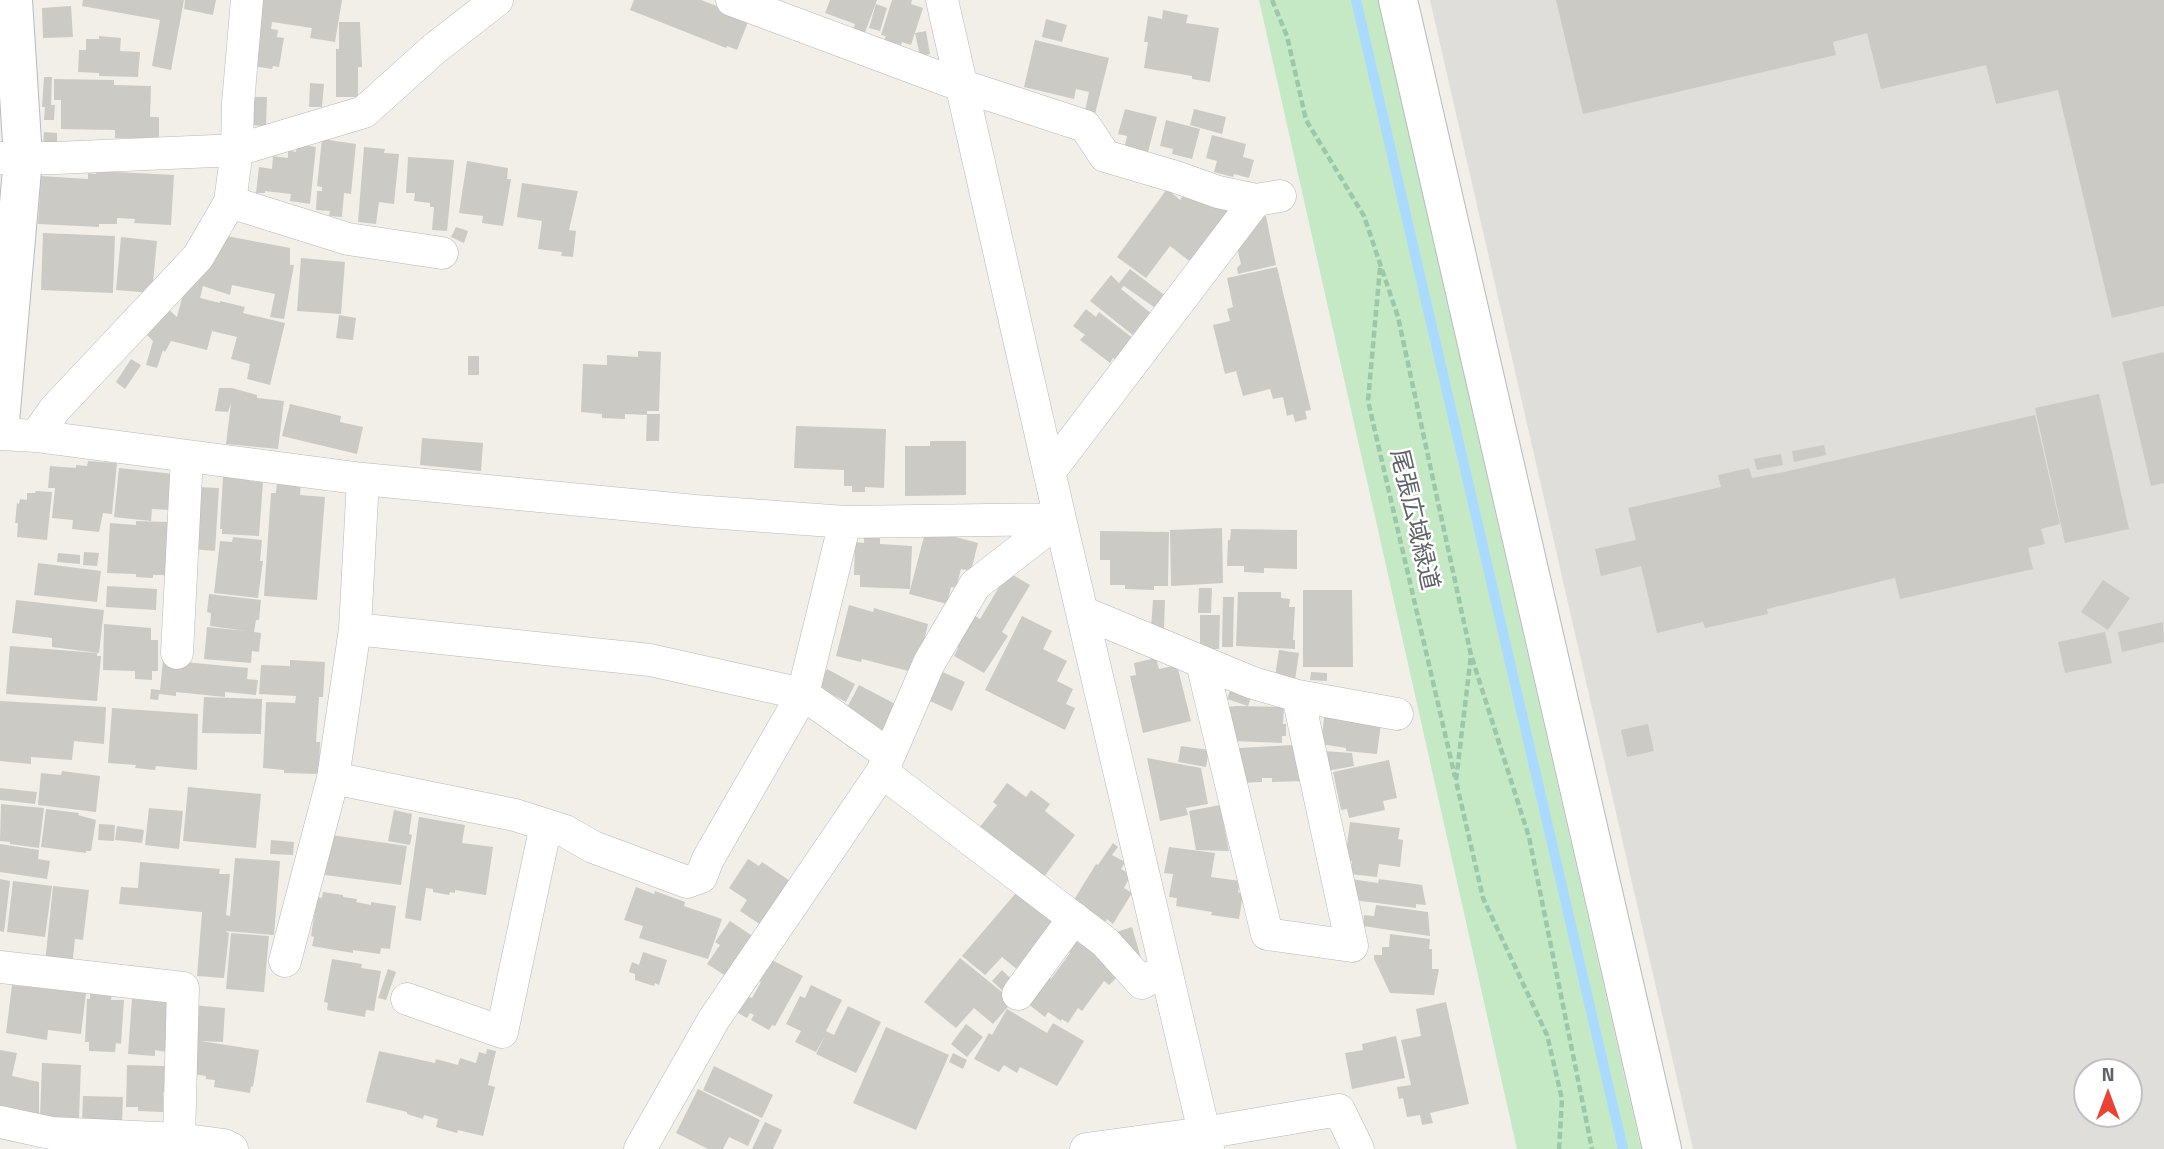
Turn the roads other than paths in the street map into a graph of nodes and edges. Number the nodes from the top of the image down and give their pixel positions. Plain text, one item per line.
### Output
1 (13, 0) edge
2 (247, 0) edge
3 (497, 0) edge
4 (732, 0) edge
5 (942, 0) edge
6 (1398, 0) edge
7 (960, 85) junction
8 (237, 150) junction
9 (12, 158) edge
10 (230, 202) junction
11 (442, 253) dead end
12 (0, 422) edge
13 (0, 434) edge
14 (36, 436) junction
15 (187, 456) junction
16 (1050, 471) junction
17 (363, 479) junction
18 (1060, 519) junction
19 (845, 522) junction
20 (1082, 612) junction
21 (355, 629) junction
22 (177, 653) dead end
23 (1202, 663) junction
24 (803, 694) junction
25 (1298, 696) junction
26 (1397, 714) dead end
27 (886, 764) junction
28 (333, 778) junction
29 (546, 825) junction
30 (1074, 918) junction
31 (285, 961) dead end
32 (0, 967) edge
33 (1166, 969) junction
34 (1018, 994) dead end
35 (407, 999) dead end
36 (0, 1122) edge
37 (179, 1139) junction
38 (1206, 1141) edge
39 (232, 1149) edge
40 (640, 1149) edge
41 (1086, 1149) edge
42 (1358, 1149) edge
43 (1662, 1149) edge

1 - 9 street
2 - 8 street
3 - 8 street
4 - 7 street
5 - 7 street
6 - 43 street
7 - 16 street
7 - 16 street
8 - 9 street
8 - 10 street
9 - 12 street
10 - 11 street
10 - 14 street
13 - 14 street
14 - 15 street
15 - 17 street
15 - 22 street
16 - 18 street
17 - 19 street
17 - 21 street
18 - 19 street
18 - 20 street
18 - 27 street
19 - 24 street
20 - 23 street
20 - 33 street
21 - 24 street
21 - 28 street
23 - 25 street
23 - 25 street
24 - 27 street
24 - 29 street
25 - 26 street
27 - 30 street
27 - 40 street
28 - 29 street
28 - 31 street
29 - 35 street
30 - 33 street
30 - 34 street
32 - 37 street
33 - 38 street
36 - 37 street
37 - 39 street
38 - 41 street
38 - 42 street

